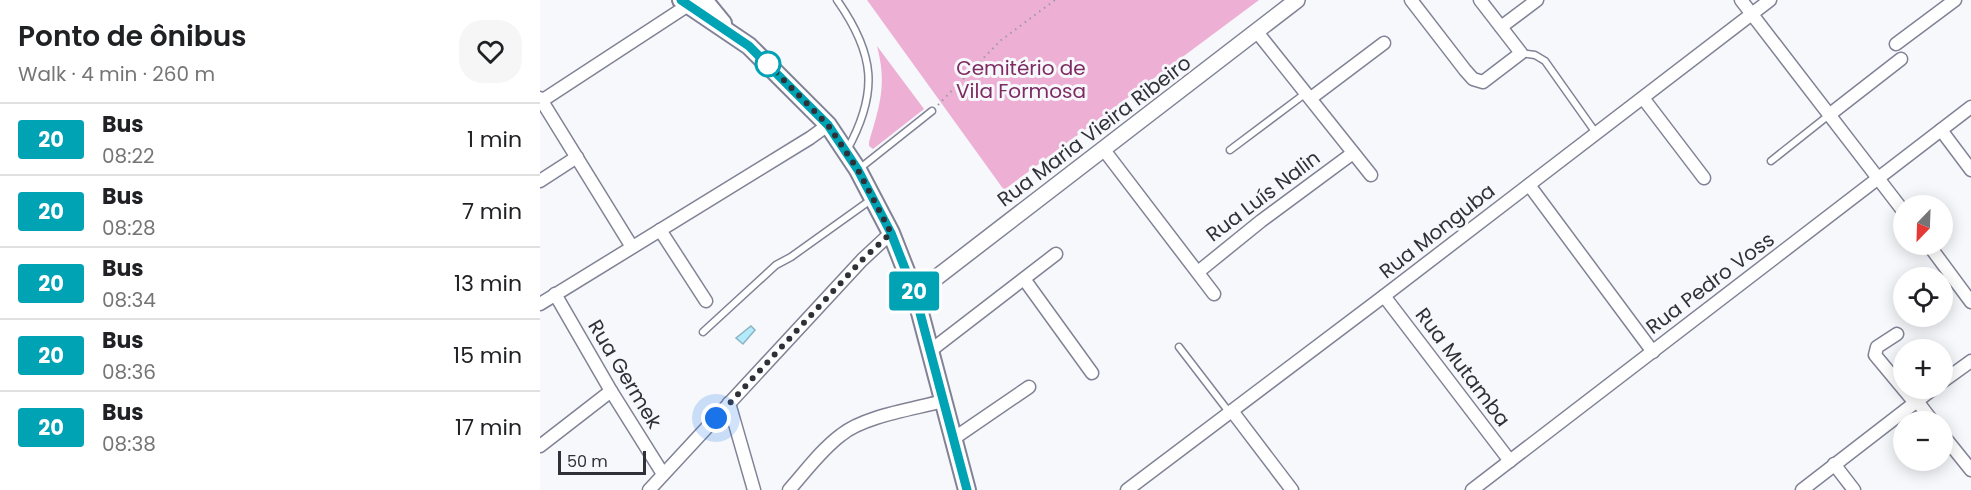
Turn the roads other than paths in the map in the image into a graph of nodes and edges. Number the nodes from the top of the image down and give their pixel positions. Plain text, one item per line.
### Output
1 (837, 0) edge
2 (1297, 0) edge
3 (1411, 0) edge
4 (1480, 0) edge
5 (1537, 0) edge
6 (1741, 0) edge
7 (1770, 0) edge
8 (1955, 0) edge
9 (692, 2) edge
10 (1752, 14) junction
11 (1501, 27) junction
12 (1257, 32) junction
13 (1384, 43) dead end
14 (1896, 44) dead end
15 (1521, 53) junction
16 (1901, 59) dead end
17 (1309, 96) junction
18 (1643, 98) junction
19 (541, 100) edge
20 (1971, 107) edge
21 (932, 111) road end
22 (1829, 115) junction
23 (828, 125) junction
24 (1941, 130) junction
25 (1596, 134) junction
26 (1104, 150) junction
27 (1230, 150) dead end
28 (846, 151) junction
29 (1353, 153) junction
30 (577, 158) junction
31 (1772, 161) dead end
32 (858, 170) junction
33 (1971, 170) edge
34 (1371, 176) dead end
35 (1704, 178) dead end
36 (1878, 179) junction
37 (540, 181) edge
38 (1529, 185) junction
39 (874, 198) junction
40 (1893, 198) edge
41 (660, 230) junction
42 (891, 233) junction
43 (632, 247) junction
44 (1056, 254) dead end
45 (1936, 255) edge
46 (1198, 272) junction
47 (1024, 279) junction
48 (555, 294) junction
49 (915, 294) junction
50 (1214, 294) dead end
51 (1384, 296) junction
52 (706, 301) dead end
53 (1971, 302) edge
54 (540, 304) edge
55 (704, 332) dead end
56 (1897, 334) dead end
57 (1179, 347) dead end
58 (930, 351) junction
59 (1653, 351) junction
60 (1971, 361) edge
61 (1092, 373) dead end
62 (1953, 374) edge
63 (1029, 387) dead end
64 (611, 391) junction
65 (1920, 399) edge
66 (943, 401) junction
67 (1916, 402) junction
68 (729, 404) junction
69 (1924, 411) edge
70 (1231, 412) junction
71 (953, 439) junction
72 (540, 446) edge
73 (1953, 448) edge
74 (1510, 461) junction
75 (1834, 464) junction
76 (1971, 470) edge
77 (663, 474) junction
78 (649, 490) edge
79 (754, 490) edge
80 (789, 490) edge
81 (967, 490) edge
82 (1129, 490) edge
83 (1292, 490) edge
84 (1472, 490) edge
85 (1802, 490) edge
86 (1854, 490) edge

1 - 28 lane
2 - 12 street, Rua Maria Vieira Ribeiro
3 - 15 street
4 - 11 street
5 - 11 street
6 - 10 street
7 - 10 street, Rua Monguba
8 - 14 street
9 - 19 street
9 - 23 main road
10 - 18 street, Rua Monguba
10 - 22 street
11 - 15 street
12 - 17 street
12 - 26 street, Rua Maria Vieira Ribeiro
13 - 17 street
15 - 25 lane
16 - 22 street
17 - 27 lane
17 - 29 street
18 - 25 street, Rua Monguba
18 - 35 street
19 - 30 street
20 - 24 street, Rua Pedro Voss
21 - 32 lane
22 - 31 lane
22 - 36 street
23 - 28 main road
23 - 41 street
24 - 33 street
24 - 36 street, Rua Pedro Voss
25 - 38 street, Rua Monguba
26 - 46 street
26 - 49 street, Rua Maria Vieira Ribeiro
28 - 32 main road
29 - 34 street
29 - 46 street, Rua Luís Nalin
30 - 37 street
30 - 43 street
32 - 39 main road
36 - 40 street
36 - 59 street, Rua Pedro Voss
38 - 51 street, Rua Monguba
38 - 59 street
39 - 42 main road
39 - 55 lane
41 - 43 street
41 - 52 street
42 - 49 main road
42 - 68 street
43 - 48 street
44 - 47 street
45 - 53 street
46 - 50 street
47 - 58 street
47 - 61 street
48 - 54 street
48 - 64 street, Rua Germek
49 - 58 main road
51 - 70 street, Rua Monguba
51 - 74 street, Rua Mutamba
56 - 67 street
57 - 70 lane
58 - 66 main road
59 - 74 street, Rua Pedro Voss
60 - 62 street
63 - 71 street
64 - 72 street
64 - 77 street, Rua Germek
65 - 67 street
66 - 71 main road
66 - 80 street
67 - 69 street
67 - 75 street
68 - 77 street
68 - 79 street
70 - 82 street, Rua Monguba
70 - 83 street
71 - 81 main road
73 - 76 street
74 - 84 street, Rua Pedro Voss
75 - 85 street
75 - 86 street
77 - 78 street

